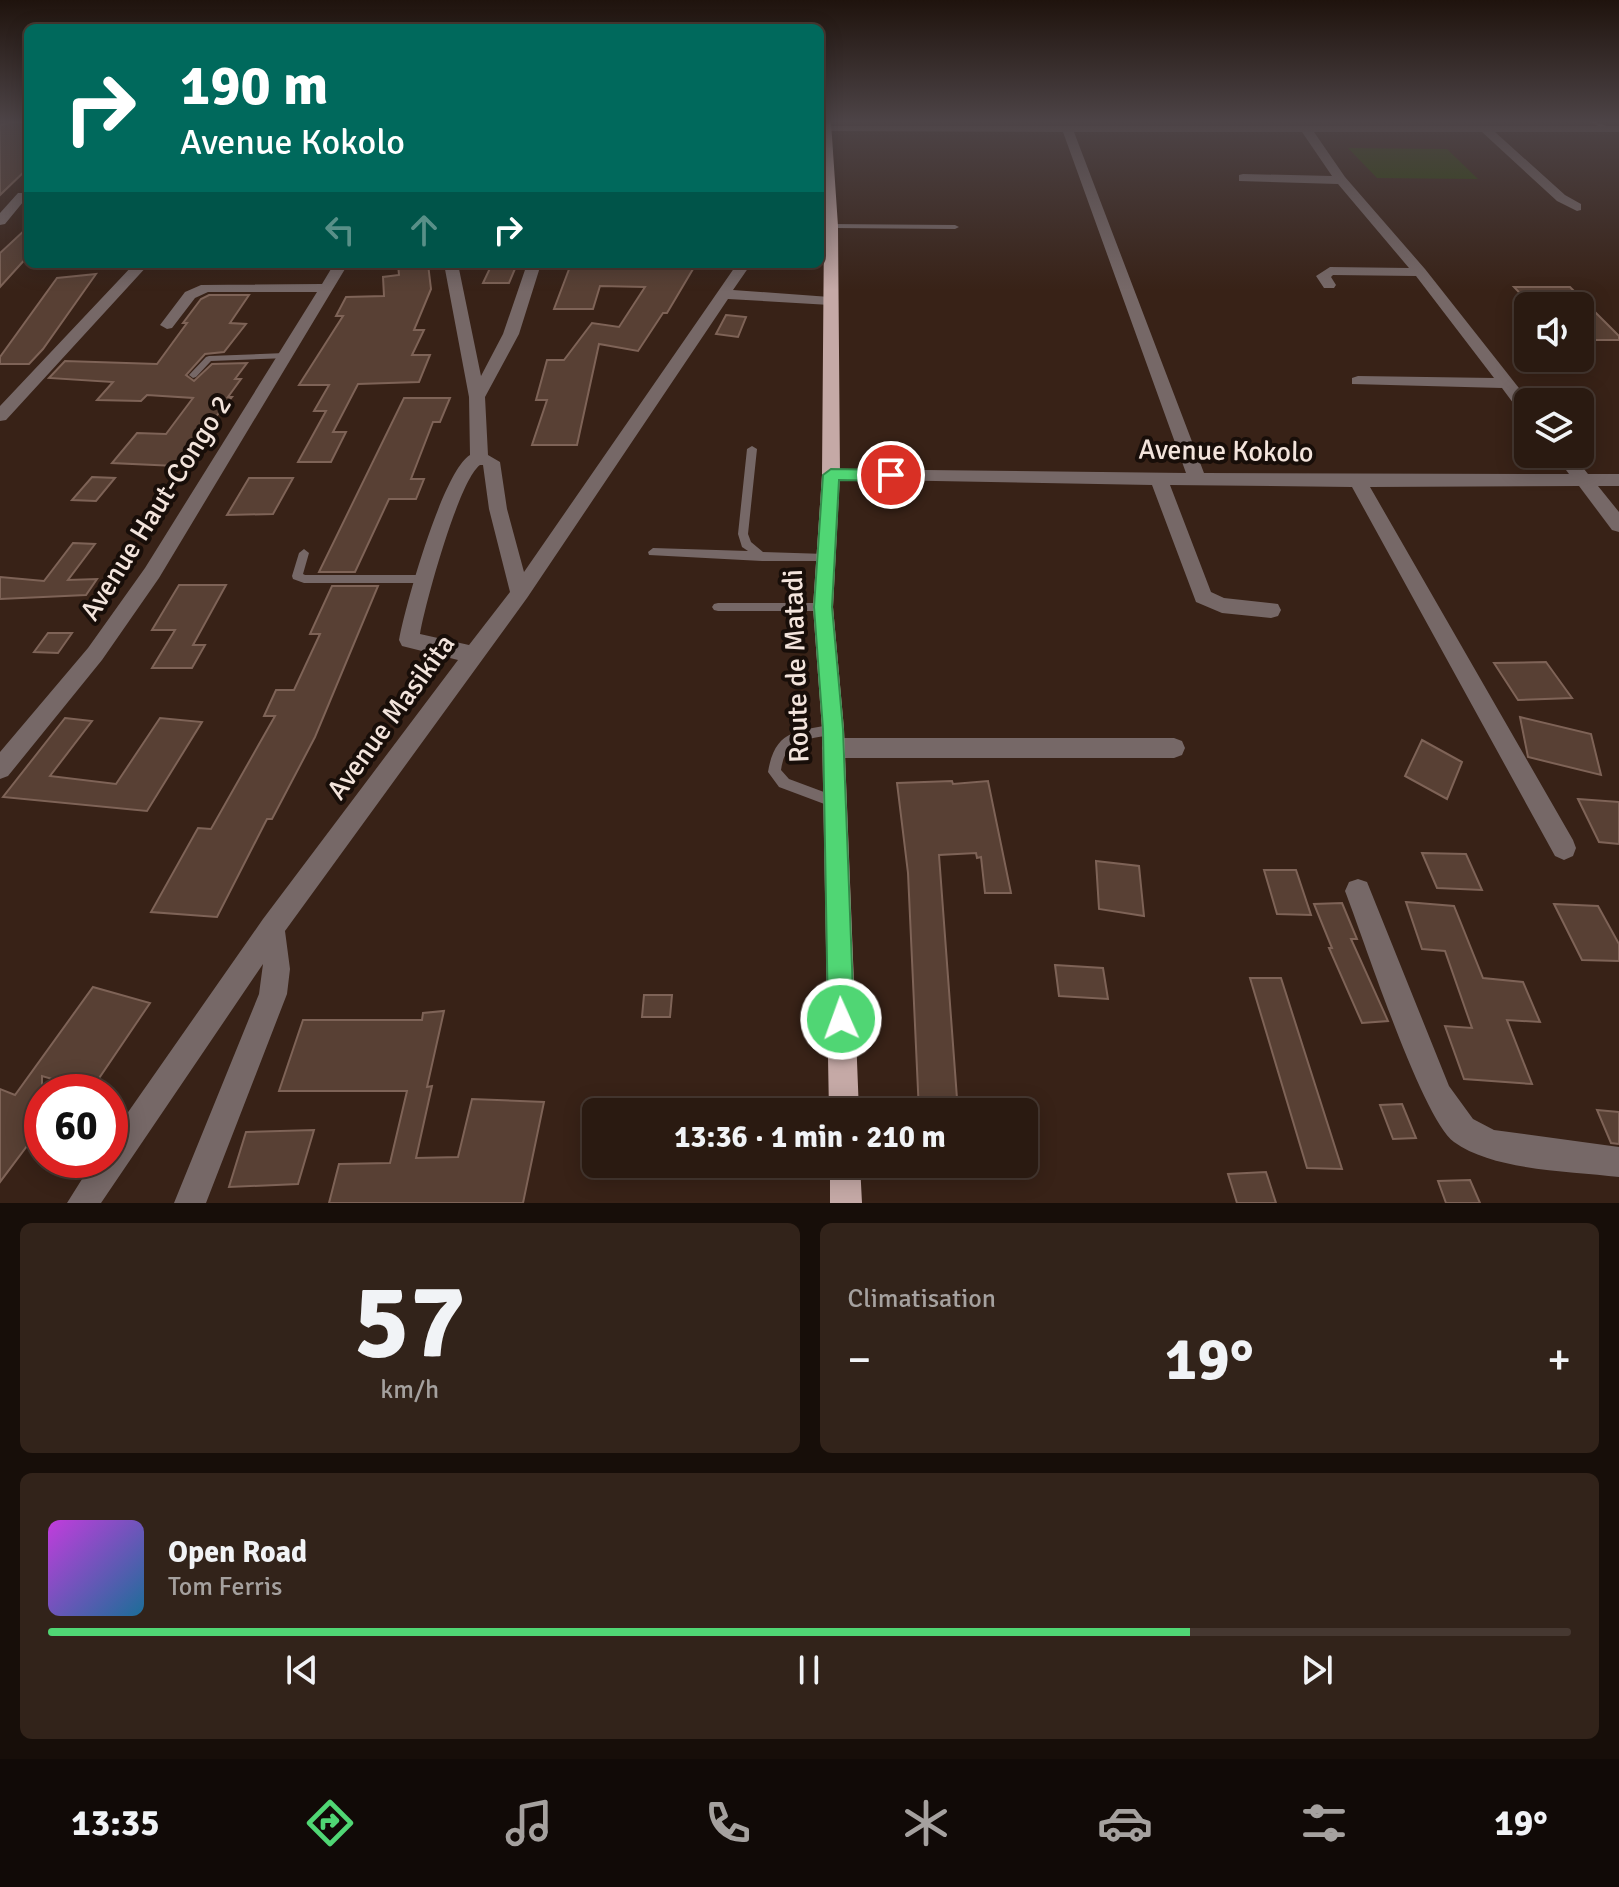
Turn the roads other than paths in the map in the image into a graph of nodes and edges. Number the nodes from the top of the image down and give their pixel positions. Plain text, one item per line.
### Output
1 (827, 178) edge
2 (1086, 178) edge
3 (1250, 178) edge
4 (1539, 178) edge
5 (1341, 180) joint
6 (24, 195) edge
7 (1577, 207) dead end
8 (0, 221) edge
9 (831, 226) junction
10 (955, 227) dead end
11 (138, 268) edge
12 (338, 268) edge
13 (452, 268) edge
14 (533, 268) edge
15 (741, 268) edge
16 (1420, 272) junction
17 (1329, 285) dead end
18 (326, 288) junction
19 (723, 294) junction
20 (830, 301) junction
21 (167, 325) dead end
22 (285, 356) junction
23 (193, 375) dead end
24 (1358, 381) dead end
25 (1505, 383) junction
26 (1514, 394) edge
27 (477, 397) junction
28 (0, 416) edge
29 (752, 449) dead end
30 (479, 458) junction
31 (1574, 468) edge
32 (831, 475) junction
33 (1158, 478) junction
34 (1197, 479) junction
35 (1583, 480) junction
36 (1619, 480) edge
37 (1358, 481) junction
38 (1619, 525) edge
39 (653, 552) dead end
40 (304, 553) dead end
41 (763, 557) junction
42 (826, 558) junction
43 (424, 579) junction
44 (520, 593) junction
45 (718, 607) dead end
46 (823, 607) junction
47 (1271, 610) dead end
48 (474, 655) junction
49 (833, 739) junction
50 (1174, 748) dead end
51 (0, 769) edge
52 (835, 802) junction
53 (1564, 848) dead end
54 (1358, 891) dead end
55 (272, 928) junction
56 (844, 1098) edge
57 (1619, 1162) edge
58 (845, 1178) edge
59 (83, 1203) edge
60 (190, 1203) edge
61 (846, 1203) edge

1 - 9 main road, Route de Matadi
2 - 34 street
3 - 5 street
4 - 7 street
5 - 16 street
6 - 8 street
9 - 10 lane
9 - 20 main road, Route de Matadi
11 - 28 street
12 - 18 street, Avenue Haut-Congo 2
13 - 27 street
14 - 27 street
15 - 19 street, Avenue Masikita
16 - 17 street
16 - 25 street
18 - 21 street
18 - 22 street, Avenue Haut-Congo 2
19 - 20 street
19 - 44 street, Avenue Masikita
20 - 32 main road, Route de Matadi
22 - 23 lane
22 - 51 street, Avenue Haut-Congo 2
24 - 25 street
25 - 26 street
27 - 30 street
29 - 41 lane
30 - 43 street
30 - 44 street
31 - 35 street
32 - 33 street, Avenue Kokolo
32 - 42 main road, Route de Matadi
33 - 34 street, Avenue Kokolo
33 - 47 street
34 - 37 street, Avenue Kokolo
35 - 36 street, Avenue Kokolo
35 - 37 street, Avenue Kokolo
35 - 38 street
37 - 53 street
39 - 41 lane
40 - 43 lane
41 - 42 lane
42 - 46 main road, Route de Matadi
43 - 48 street
44 - 48 street, Avenue Masikita
45 - 46 lane
46 - 49 main road, Route de Matadi
48 - 55 street, Avenue Masikita
49 - 50 street
49 - 52 main road, Route de Matadi
49 - 52 lane
52 - 56 main road, Route de Matadi
54 - 57 street
55 - 59 street, Avenue Masikita
55 - 60 street
58 - 61 main road

